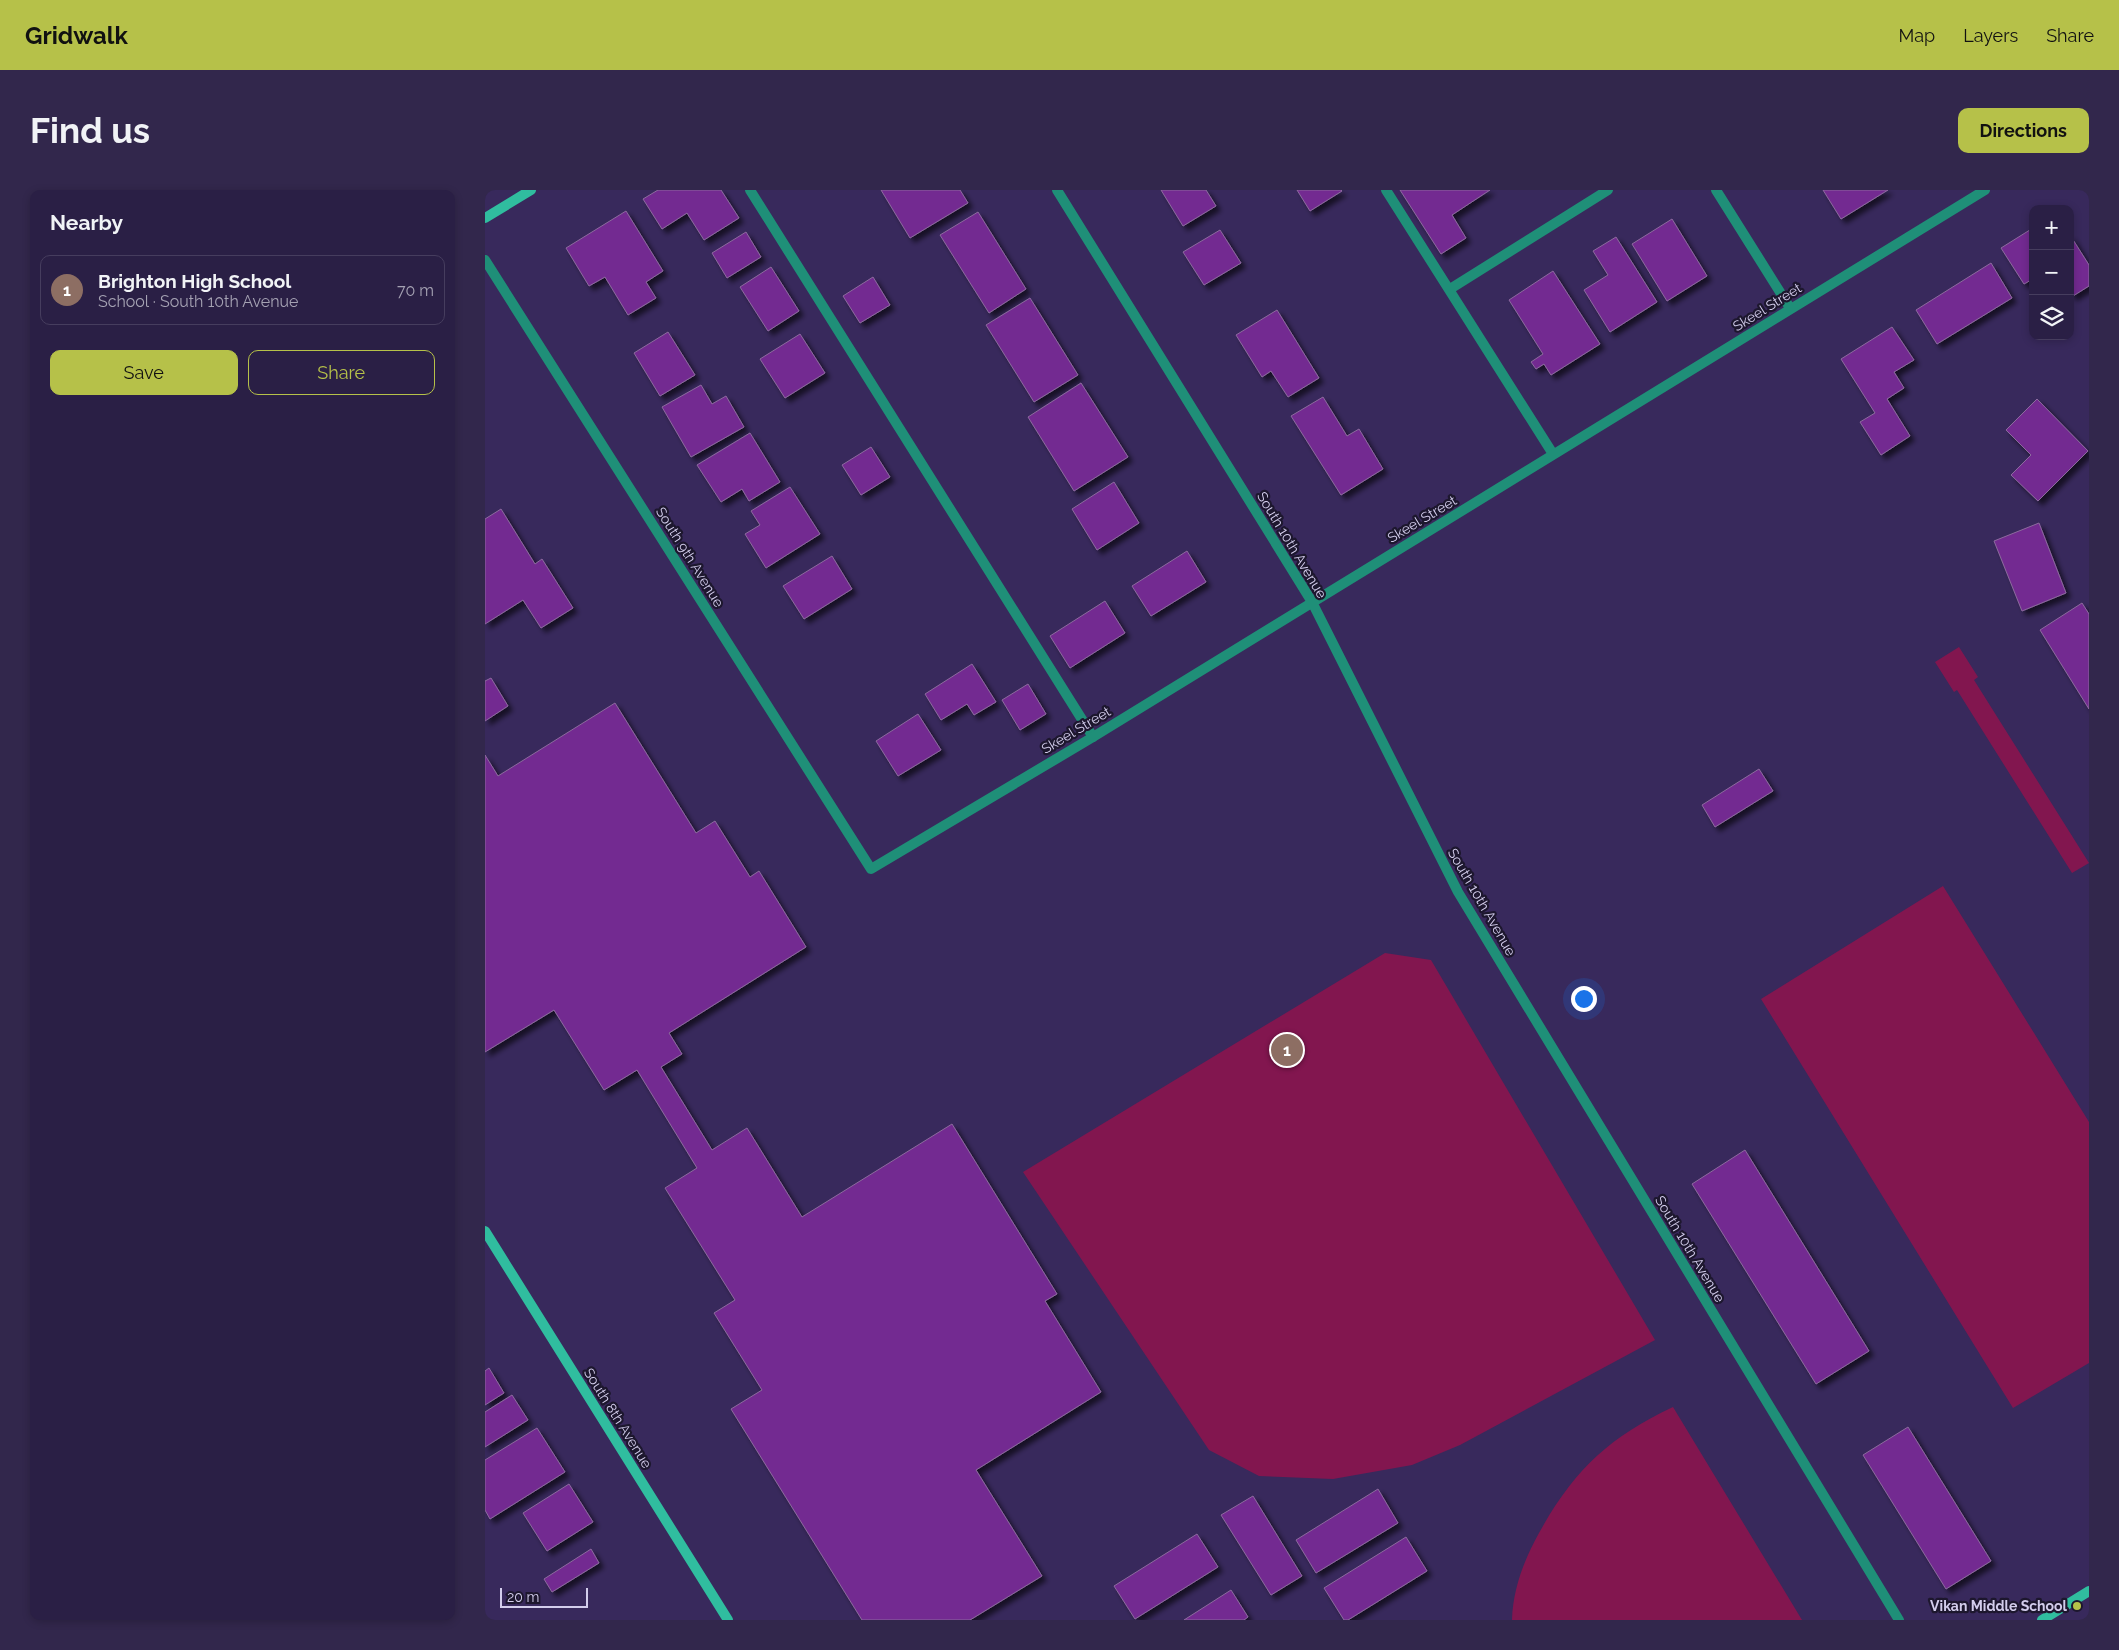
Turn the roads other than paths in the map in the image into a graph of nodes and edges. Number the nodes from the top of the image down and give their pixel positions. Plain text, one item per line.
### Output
1 (531, 190) edge
2 (750, 190) edge
3 (1057, 190) edge
4 (1386, 190) edge
5 (1608, 190) edge
6 (1716, 190) edge
7 (1985, 190) edge
8 (485, 218) edge
9 (485, 260) edge
10 (1450, 289) junction
11 (1790, 308) junction
12 (1553, 454) junction
13 (1311, 602) junction
14 (1093, 737) junction
15 (871, 869) joint
16 (485, 1232) edge
17 (2089, 1591) edge
18 (728, 1620) edge
19 (1899, 1620) edge
20 (2042, 1620) edge

1 - 8 street
2 - 14 street
3 - 13 street, South 10th Avenue
4 - 10 street
5 - 10 street
6 - 11 street
7 - 11 street, Skeel Street
9 - 15 street, South 9th Avenue
10 - 12 street
11 - 12 street, Skeel Street
12 - 13 street, Skeel Street
13 - 14 street, Skeel Street
13 - 19 street, South 10th Avenue
14 - 15 street, Skeel Street
16 - 18 street, South 8th Avenue
17 - 20 street

